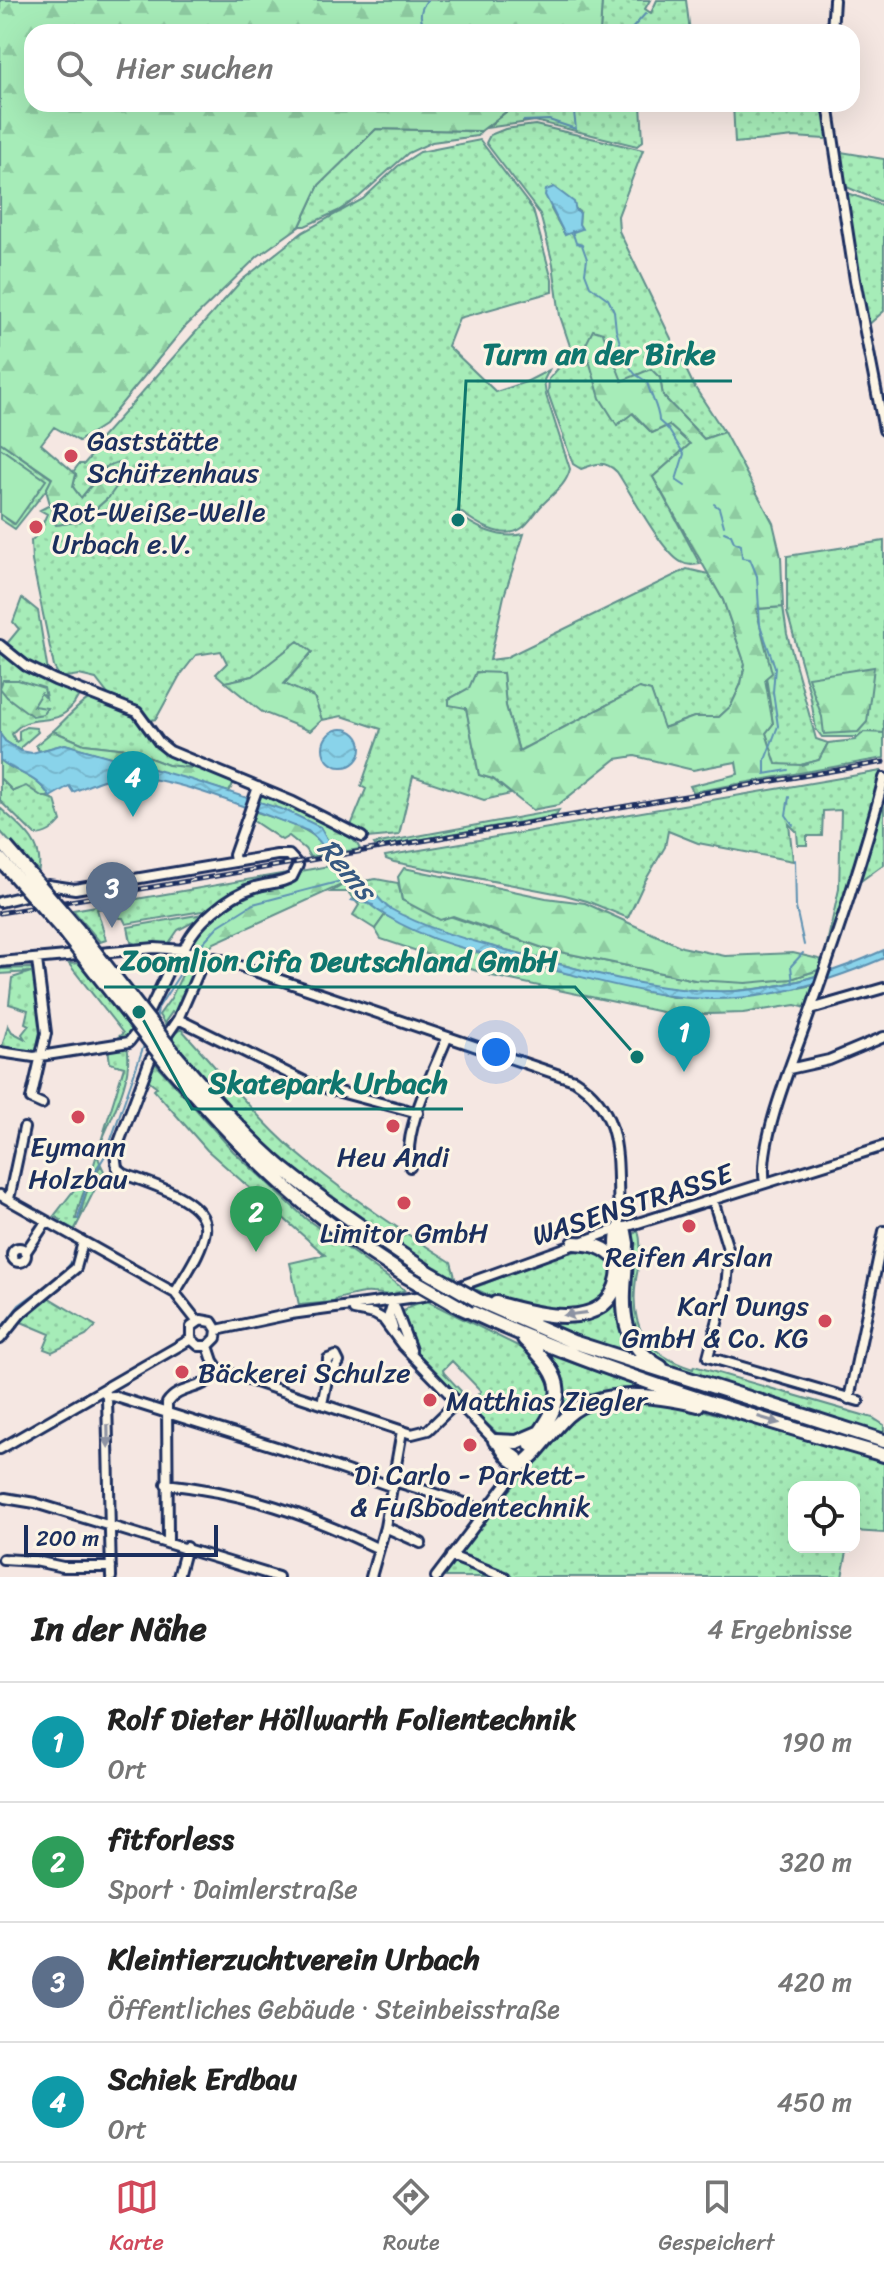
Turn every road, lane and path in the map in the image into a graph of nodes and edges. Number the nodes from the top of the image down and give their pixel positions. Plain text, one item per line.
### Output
1 (834, 0) edge
2 (832, 24) edge
3 (829, 112) edge
4 (884, 430) edge
5 (0, 645) edge
6 (884, 778) edge
7 (258, 787) junction
8 (362, 837) dead end
9 (2, 849) edge
10 (235, 862) junction
11 (0, 902) edge
12 (186, 950) junction
13 (204, 954) junction
14 (37, 960) junction
15 (0, 962) edge
16 (171, 965) dead end
17 (884, 988) edge
18 (811, 1009) junction
19 (178, 1019) junction
20 (884, 1037) edge
21 (447, 1038) junction
22 (0, 1052) edge
23 (43, 1054) junction
24 (172, 1059) junction
25 (789, 1069) junction
26 (42, 1104) dead end
27 (418, 1113) junction
28 (24, 1128) dead end
29 (884, 1146) edge
30 (410, 1167) dead end
31 (765, 1183) junction
32 (4, 1197) edge
33 (713, 1200) junction
34 (46, 1222) junction
35 (620, 1228) junction
36 (884, 1231) edge
37 (83, 1242) junction
38 (574, 1243) junction
39 (25, 1253) dead end
40 (618, 1261) junction
41 (175, 1293) junction
42 (480, 1301) junction
43 (393, 1302) junction
44 (341, 1308) junction
45 (197, 1321) junction
46 (217, 1330) junction
47 (394, 1333) junction
48 (518, 1334) junction
49 (0, 1339) edge
50 (191, 1339) junction
51 (208, 1346) junction
52 (416, 1359) junction
53 (219, 1370) junction
54 (681, 1379) junction
55 (327, 1380) dead end
56 (105, 1393) junction
57 (457, 1402) junction
58 (322, 1404) junction
59 (727, 1407) junction
60 (166, 1413) junction
61 (402, 1431) junction
62 (541, 1432) junction
63 (495, 1441) junction
64 (884, 1441) edge
65 (0, 1449) edge
66 (884, 1455) edge
67 (520, 1466) junction
68 (166, 1484) junction
69 (393, 1484) junction
70 (5, 1498) dead end
71 (471, 1505) dead end
72 (110, 1526) junction
73 (385, 1527) junction
74 (168, 1542) junction
75 (421, 1543) dead end
76 (186, 1547) junction
77 (379, 1549) junction
78 (451, 1556) junction
79 (3, 1559) dead end
80 (111, 1572) edge
81 (178, 1577) edge
82 (278, 1577) edge
83 (371, 1577) edge
84 (436, 1577) edge
85 (505, 1577) edge

1 - 2 street
3 - 4 street
5 - 7 street
6 - 18 street
7 - 8 street
7 - 10 street
9 - 24 highway, bridge
10 - 11 street
10 - 12 street
12 - 13 street
12 - 14 street
13 - 19 street
13 - 21 street
14 - 15 street
14 - 23 street
16 - 23 street
17 - 18 street
18 - 25 street
19 - 27 street
19 - 41 street
20 - 25 street
21 - 27 street
21 - 35 street
22 - 23 street
23 - 26 street
24 - 42 highway, bridge
24 - 48 highway, bridge
25 - 31 street
27 - 30 street
28 - 32 street
29 - 31 street, WASENSTRASSE
31 - 33 street, WASENSTRASSE
32 - 34 street
33 - 35 street, WASENSTRASSE
33 - 36 street
34 - 37 street
34 - 39 street
35 - 38 street, WASENSTRASSE
35 - 40 highway
35 - 54 highway
37 - 41 street
37 - 49 street
38 - 40 highway
38 - 43 street, WASENSTRASSE
40 -> 42 highway
41 - 45 street
42 - 54 highway
43 - 44 street, WASENSTRASSE
43 - 47 street
43 - 52 street
44 - 46 street, WASENSTRASSE
44 - 47 street
45 - 46 street
45 - 50 street
46 - 51 street
47 - 52 street
48 - 59 highway
48 - 62 highway
50 - 51 street
50 - 56 street
51 - 53 street
52 - 57 street
53 - 58 street
53 - 60 street
54 - 64 highway
55 - 58 street
56 - 60 street
56 - 65 street
56 -> 72 street
57 - 61 street
57 - 63 street
58 - 61 street
59 -> 66 highway
59 - 67 highway
60 - 68 street
60 - 69 street
61 - 69 street
62 - 63 highway
62 - 67 highway
63 - 67 street
67 - 78 street
68 - 74 street
68 - 77 street
69 - 71 street
69 - 73 street
70 - 72 street
72 - 74 street
72 - 80 street
73 - 75 street
73 - 77 street
74 - 76 street
76 - 81 street
76 - 82 street
77 - 83 street
78 - 84 street
78 - 85 street
79 - 80 street

